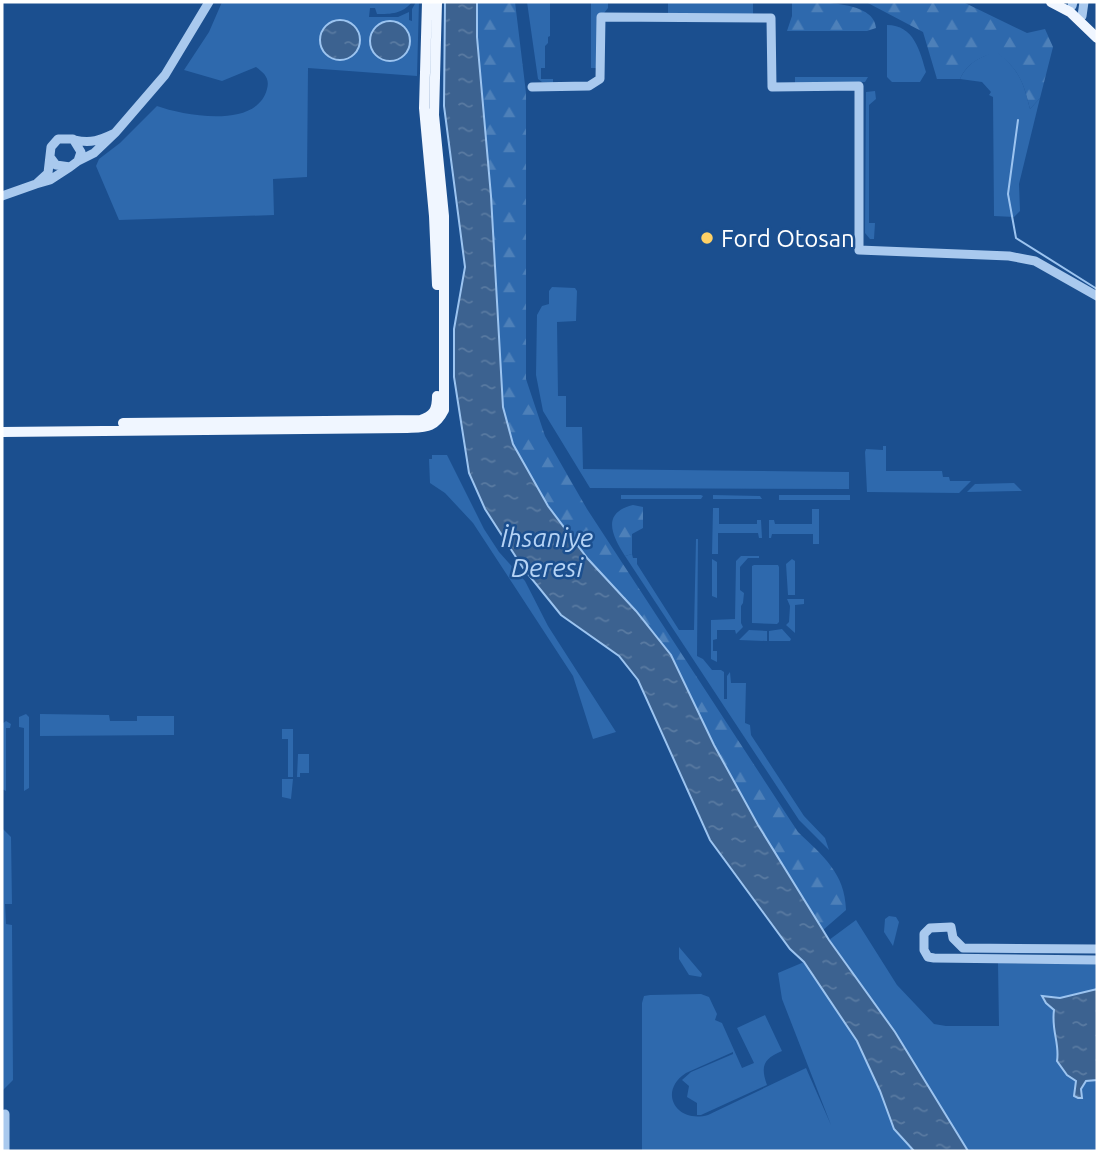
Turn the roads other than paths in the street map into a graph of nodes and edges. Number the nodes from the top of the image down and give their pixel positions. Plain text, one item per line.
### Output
1 (209, 2) edge
2 (426, 2) edge
3 (437, 2) edge
4 (1051, 2) edge
5 (1084, 2) edge
6 (1070, 3) edge
7 (1082, 16) junction
8 (1097, 30) edge
9 (1097, 38) edge
10 (532, 87) dead end
11 (115, 133) junction
12 (73, 139) junction
13 (50, 157) junction
14 (74, 164) junction
15 (36, 184) junction
16 (2, 196) edge
17 (1097, 296) edge
18 (2, 425) edge
19 (2, 432) edge
20 (1097, 948) edge
21 (1097, 960) edge
22 (5, 1114) dead end
23 (5, 1151) edge

1 - 11 street
2 - 18 main road
3 - 19 main road
4 - 9 main road
5 - 7 street
6 - 7 main road
7 - 8 main road
10 - 17 street
11 - 12 street
11 - 14 street
12 - 13 street
12 - 14 street
13 - 14 street
13 - 15 street
14 - 15 street
15 - 16 street
20 - 21 street
22 - 23 street

